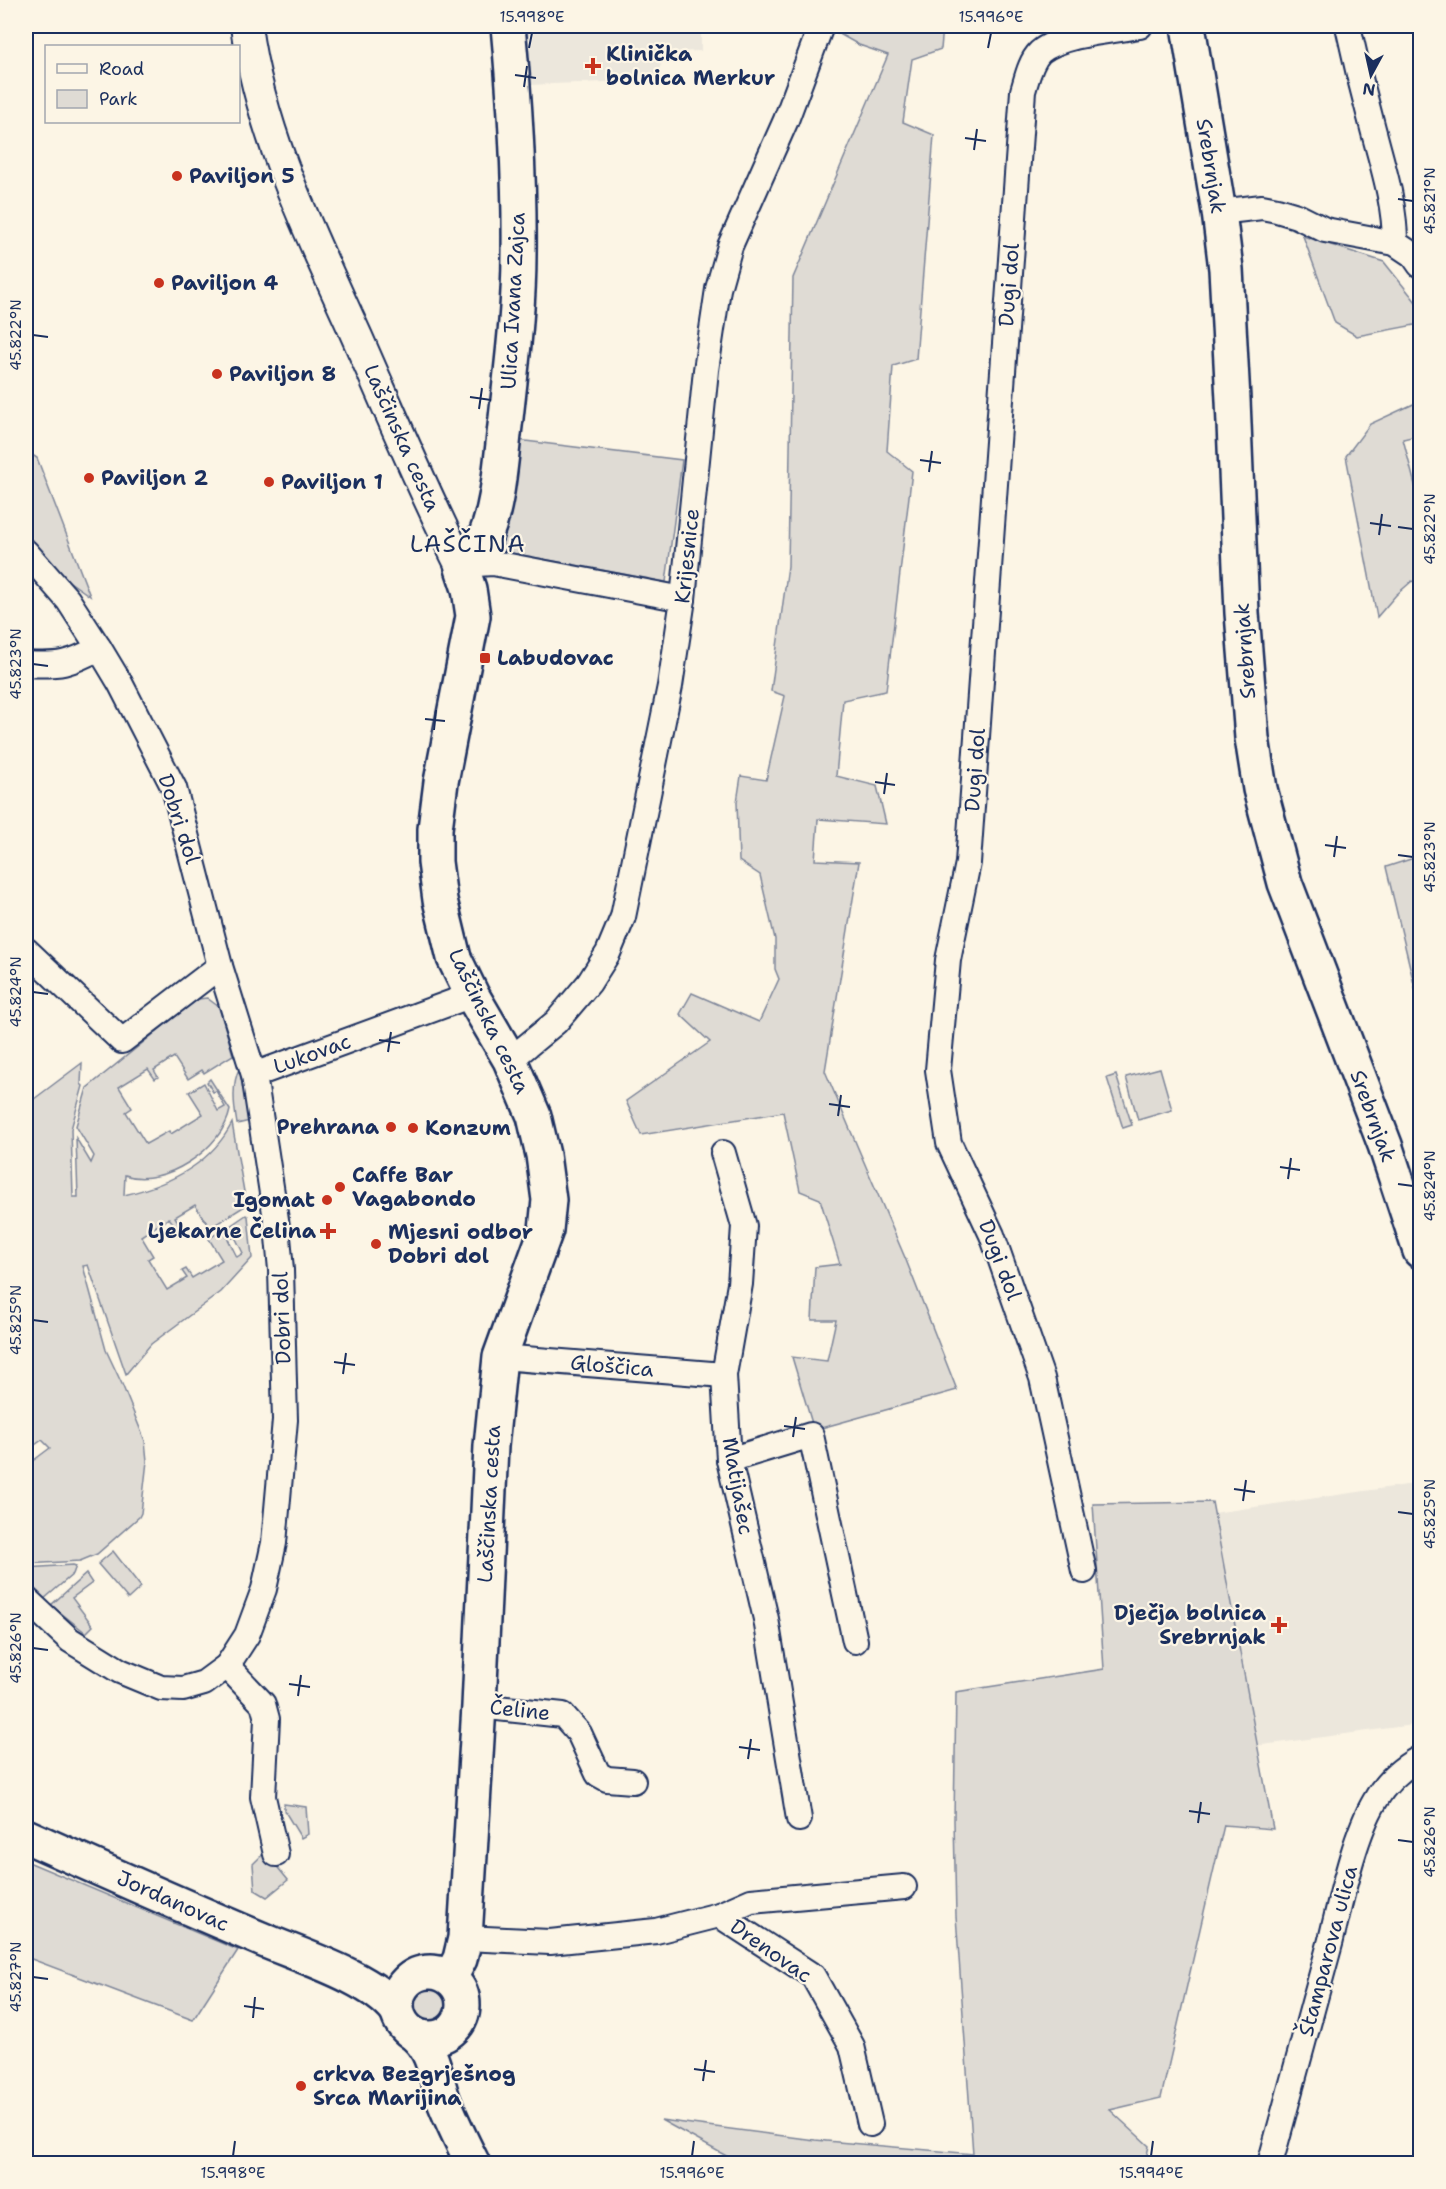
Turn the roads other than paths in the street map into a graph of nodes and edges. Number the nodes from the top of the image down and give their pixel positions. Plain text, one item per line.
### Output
1 (246, 26) edge
2 (508, 26) edge
3 (820, 26) edge
4 (1140, 26) edge
5 (1188, 26) edge
6 (1348, 26) edge
7 (1219, 213) junction
8 (1395, 243) junction
9 (1420, 265) edge
10 (26, 552) edge
11 (462, 568) junction
12 (683, 599) junction
13 (99, 648) junction
14 (26, 663) edge
15 (26, 950) edge
16 (220, 966) junction
17 (472, 995) junction
18 (510, 1060) junction
19 (254, 1075) junction
20 (723, 1153) dead end
21 (1420, 1251) edge
22 (500, 1357) junction
23 (724, 1376) junction
24 (729, 1460) junction
25 (1084, 1571) dead end
26 (26, 1599) edge
27 (855, 1641) dead end
28 (226, 1666) junction
29 (479, 1706) junction
30 (1420, 1758) edge
31 (633, 1781) dead end
32 (799, 1819) dead end
33 (26, 1836) edge
34 (276, 1854) dead end
35 (904, 1887) dead end
36 (719, 1915) junction
37 (465, 1938) junction
38 (321, 1962) junction
39 (410, 1978) junction
40 (450, 1978) junction
41 (407, 2024) junction
42 (455, 2028) junction
43 (454, 2124) junction
44 (870, 2124) dead end
45 (472, 2163) edge
46 (1270, 2163) edge

1 - 11 street, Laščinska cesta
2 - 11 main road, Ulica Ivana Zajca
3 - 12 street, Krijesnice
4 - 25 street, Dugi dol
5 - 7 main road, Srebrnjak
6 - 8 street
7 - 8 street
7 - 21 main road, Srebrnjak
8 - 9 street
10 - 13 street, Dobri dol
11 - 12 street
11 - 17 main road, Laščinska cesta
12 - 18 street, Krijesnice
13 - 14 street
13 - 16 street, Dobri dol
15 - 16 street
16 - 19 street, Dobri dol
17 - 18 main road, Laščinska cesta
17 - 19 street, Lukovac
18 - 22 main road, Laščinska cesta
19 - 28 street, Dobri dol
20 - 23 street, Matijašec
22 - 23 street, Gloščica
22 - 29 main road, Laščinska cesta
23 - 24 street, Matijašec
24 - 27 street
24 - 32 street, Matijašec
26 - 28 street, Dobri dol
28 - 34 street
29 - 31 street, Čeline
29 - 37 main road, Laščinska cesta
30 - 46 street, Štamparova ulica
33 - 38 main road, Jordanovac
35 - 36 street, Drenovac
36 - 37 street, Drenovac
36 - 44 street, Drenovac
37 - 40 main road, Laščinska cesta
38 - 39 main road, Jordanovac
38 - 41 main road, Jordanovac
39 - 40 main road
39 - 41 main road
40 - 42 main road
41 - 42 main road
41 - 43 main road
42 - 43 main road
43 - 45 main road

